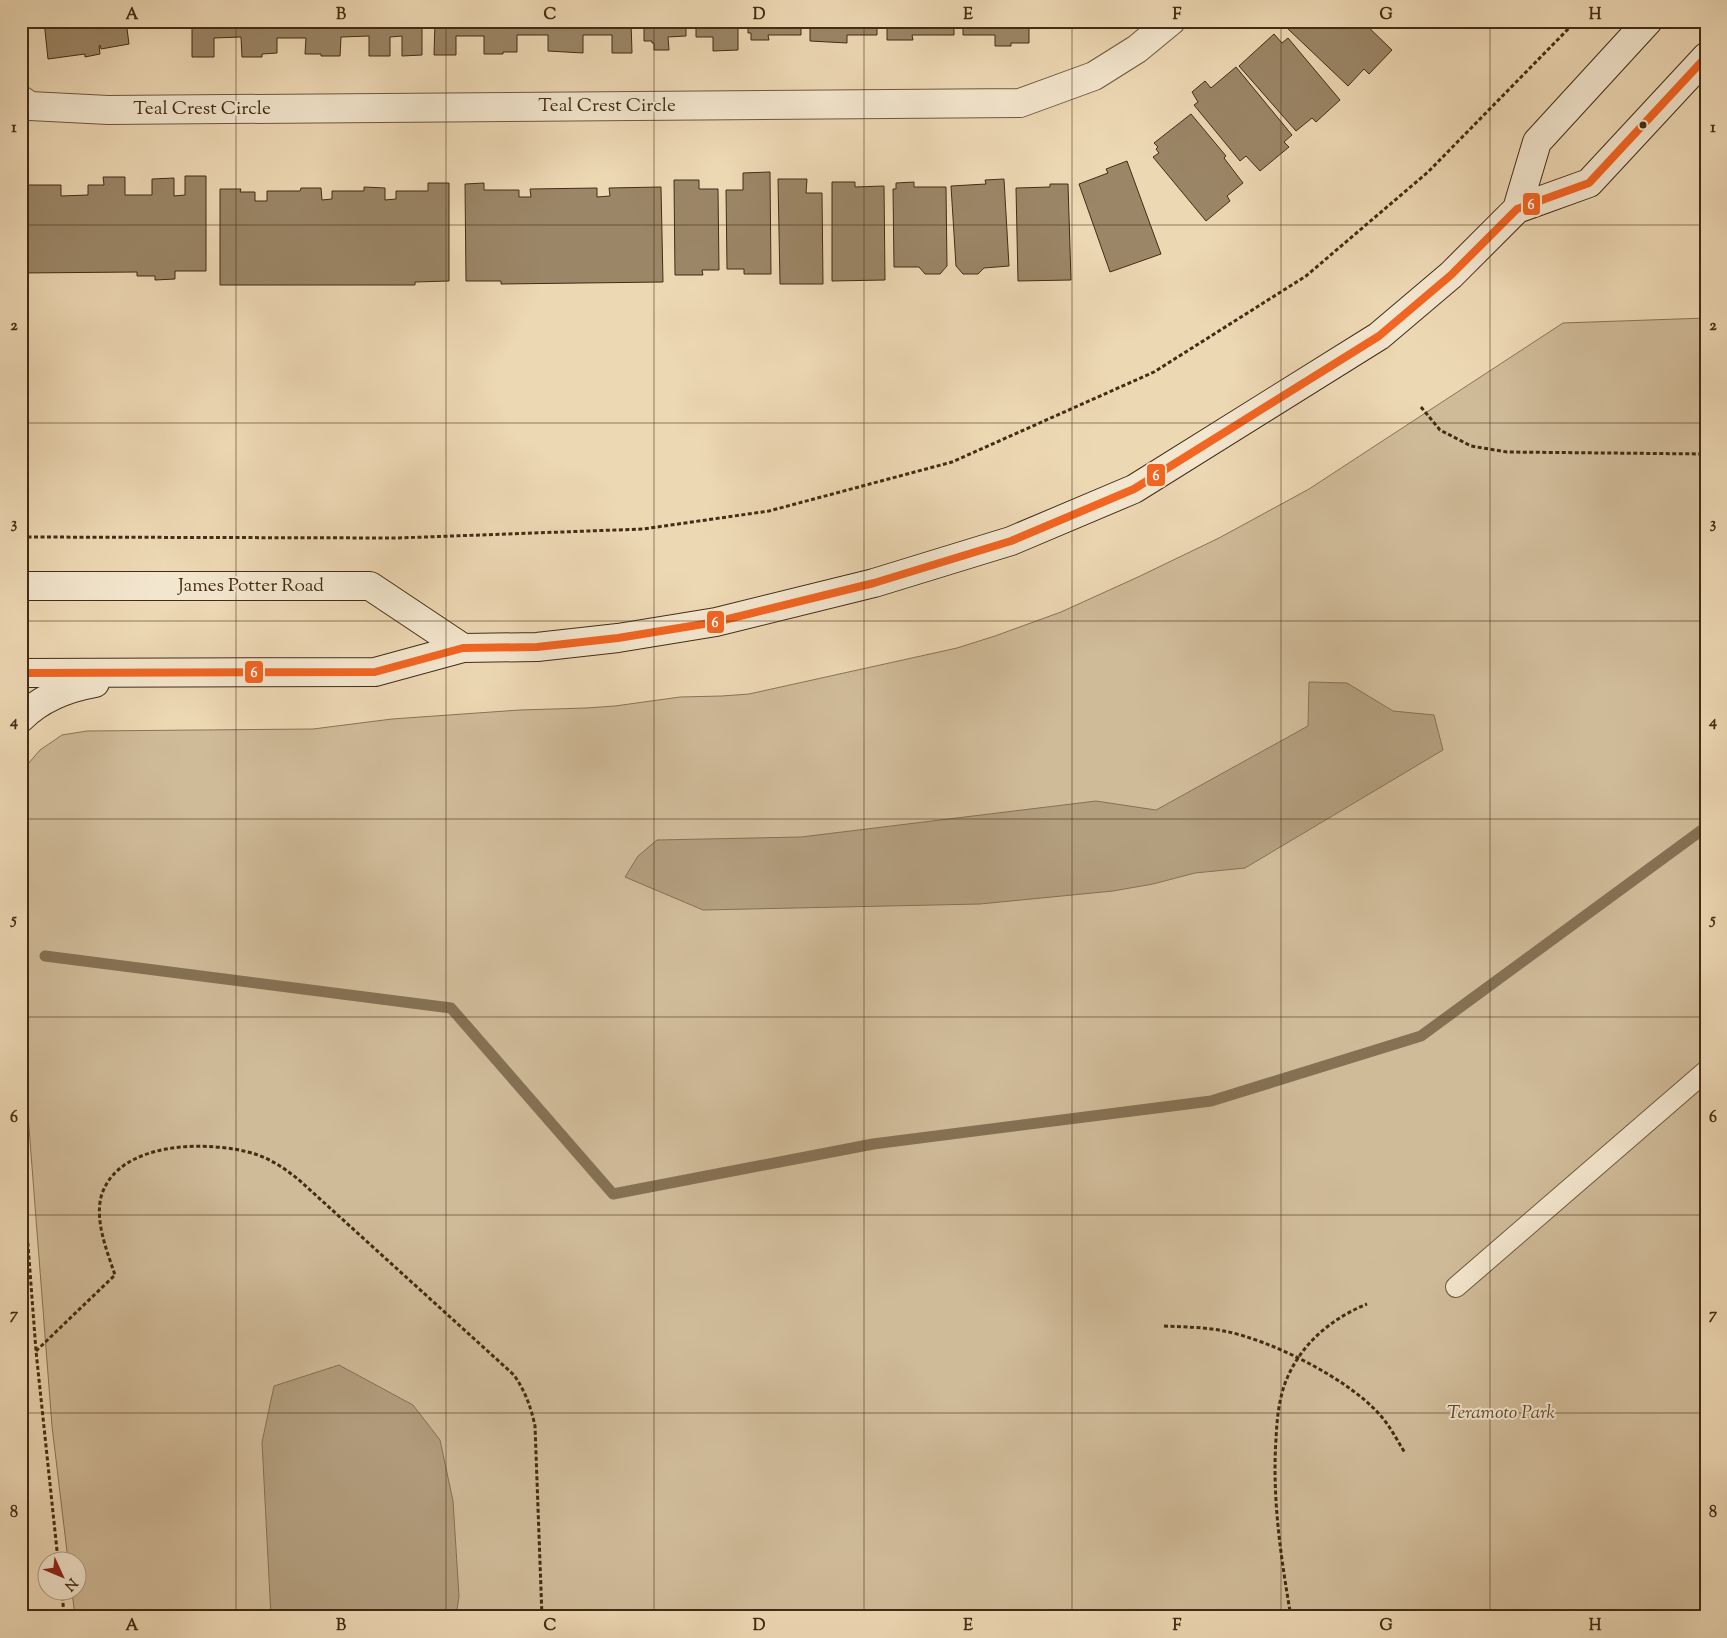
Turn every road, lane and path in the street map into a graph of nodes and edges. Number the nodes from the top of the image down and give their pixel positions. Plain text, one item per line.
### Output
1 (1172, 21) edge
2 (1576, 21) edge
3 (1648, 21) edge
4 (1706, 57) edge
5 (21, 100) edge
6 (1517, 209) junction
7 (1420, 407) dead end
8 (1706, 454) edge
9 (21, 537) edge
10 (21, 586) edge
11 (463, 648) junction
12 (21, 673) edge
13 (146, 673) junction
14 (21, 718) edge
15 (1706, 1071) edge
16 (21, 1152) edge
17 (1456, 1287) dead end
18 (1367, 1304) dead end
19 (1164, 1326) dead end
20 (36, 1351) junction
21 (1298, 1359) junction
22 (1405, 1453) dead end
23 (57, 1550) edge
24 (63, 1600) edge
25 (64, 1617) edge
26 (542, 1617) edge
27 (1291, 1617) edge

1 - 5 main road, Teal Crest Circle
2 - 9 path
3 - 6 main road
4 - 6 main road
6 - 11 main road
7 - 8 path
10 - 11 main road, James Potter Road
11 - 13 main road
12 - 13 main road
13 - 14 main road
15 - 17 lane
16 - 20 path
18 - 21 path
19 - 21 path
20 - 23 path
20 - 26 path
21 - 22 path
21 - 27 path
24 - 25 path

